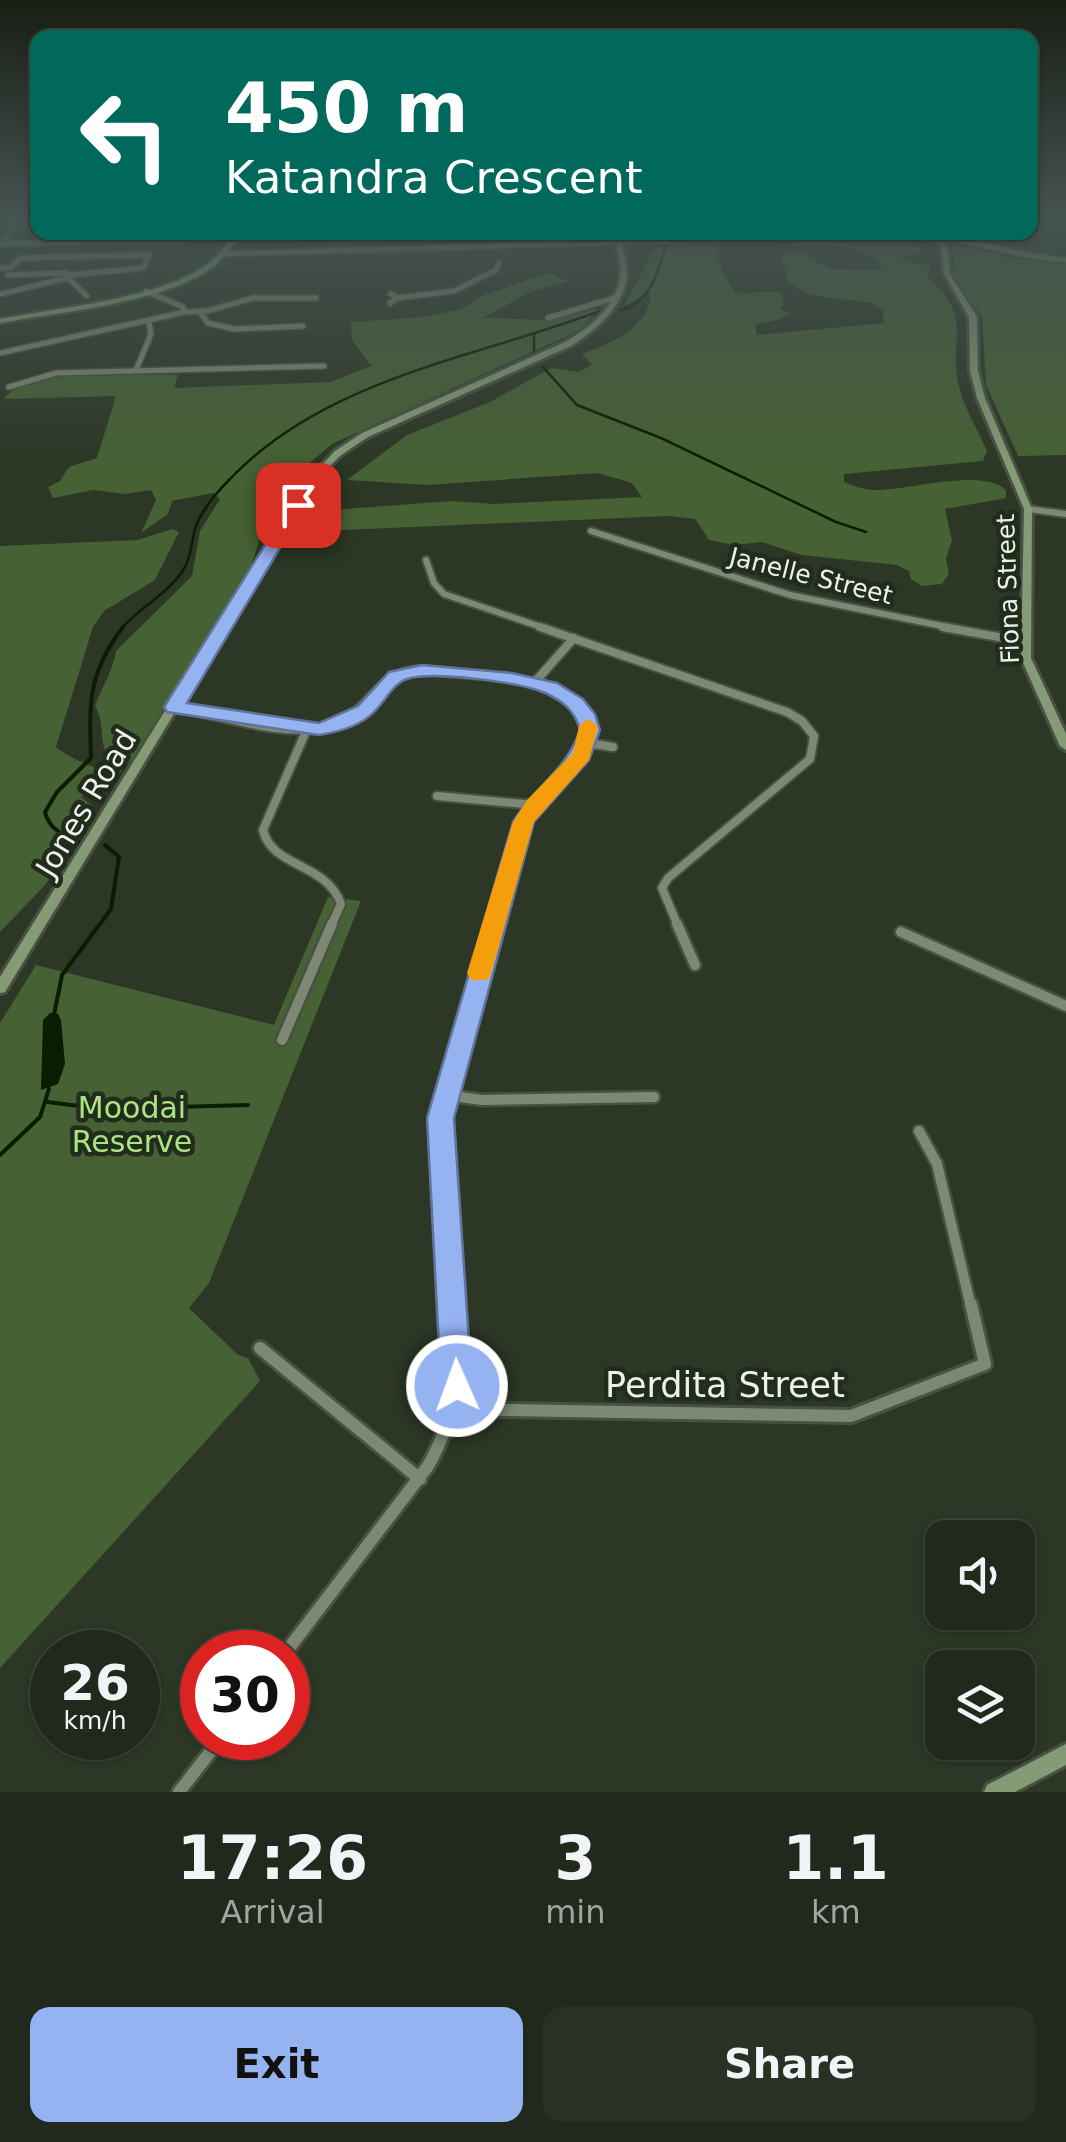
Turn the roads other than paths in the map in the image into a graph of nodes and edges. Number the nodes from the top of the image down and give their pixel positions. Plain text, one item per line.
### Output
1 (614, 298) edge
2 (109, 299) edge
3 (164, 299) edge
4 (251, 299) edge
5 (612, 299) edge
6 (962, 299) edge
7 (185, 312) junction
8 (200, 312) junction
9 (548, 318) dead end
10 (0, 321) edge
11 (149, 322) junction
12 (303, 326) dead end
13 (0, 353) edge
14 (324, 366) dead end
15 (136, 370) junction
16 (0, 379) edge
17 (1028, 509) junction
18 (1066, 514) edge
19 (591, 531) dead end
20 (426, 560) dead end
21 (574, 638) junction
22 (1026, 642) junction
23 (534, 682) junction
24 (174, 707) junction
25 (307, 729) junction
26 (588, 744) junction
27 (1066, 746) edge
28 (613, 747) dead end
29 (437, 796) dead end
30 (534, 805) junction
31 (901, 932) dead end
32 (0, 962) edge
33 (16, 962) junction
34 (695, 966) dead end
35 (0, 988) edge
36 (1066, 1006) edge
37 (282, 1040) dead end
38 (446, 1095) junction
39 (654, 1097) dead end
40 (919, 1131) dead end
41 (260, 1348) dead end
42 (453, 1409) junction
43 (420, 1479) junction
44 (303, 1630) edge
45 (1066, 1754) edge
46 (204, 1760) edge
47 (179, 1792) edge
48 (994, 1792) edge

1 - 24 street, Jones Road
2 - 10 main road
3 - 7 street
4 - 8 street
5 - 9 street
6 - 17 street, Fiona Street
7 - 8 street
7 - 11 street
8 - 12 street
11 - 13 street
11 - 15 street
14 - 15 street
15 - 16 street
17 - 18 street
17 - 22 street, Fiona Street
19 - 22 street, Janelle Street
20 - 21 street
21 - 23 street
21 - 34 street
22 - 27 street, Fiona Street
23 - 25 street
23 - 26 street
24 - 25 street
24 - 33 street, Jones Road
25 - 37 street
26 - 28 street
26 - 30 street
29 - 30 street
30 - 38 street
31 - 36 street
32 - 33 street
33 - 35 street, Jones Road
38 - 39 street
38 - 42 street
40 - 42 street, Perdita Street
41 - 43 street
42 - 43 street
43 - 44 street
45 - 48 street
46 - 47 street

